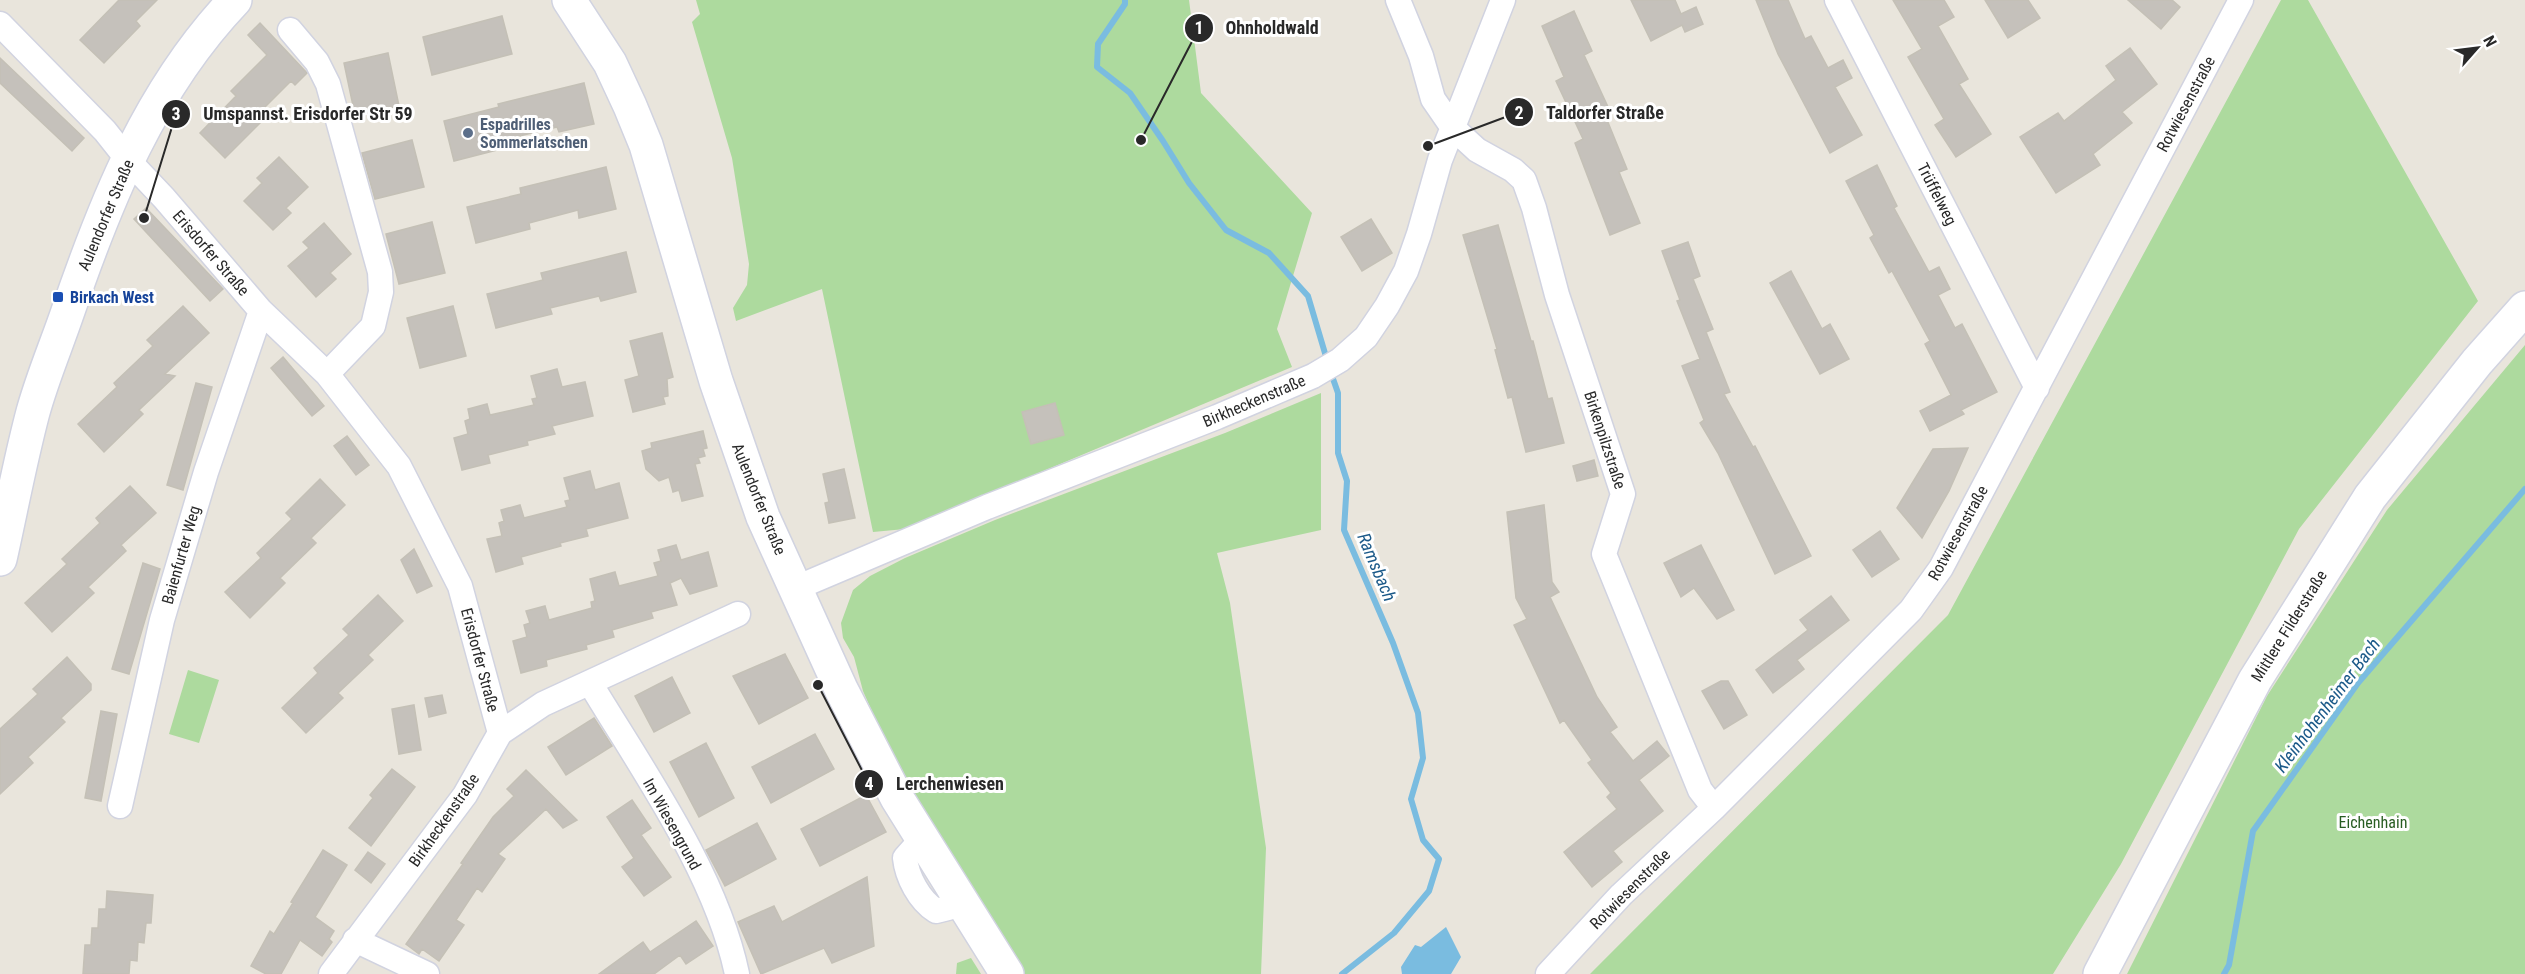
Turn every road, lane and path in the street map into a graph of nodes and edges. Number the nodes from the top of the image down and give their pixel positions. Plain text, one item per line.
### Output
1 (235, 0) edge
2 (569, 0) edge
3 (1398, 0) edge
4 (1503, 0) edge
5 (1837, 0) edge
6 (2241, 0) edge
7 (0, 24) edge
8 (290, 30) dead end
9 (1453, 128) junction
10 (128, 160) junction
11 (2525, 308) edge
12 (261, 310) junction
13 (327, 374) junction
14 (2037, 388) junction
15 (0, 559) edge
16 (796, 588) junction
17 (738, 614) dead end
18 (590, 683) junction
19 (500, 734) junction
20 (120, 806) dead end
21 (1714, 808) junction
22 (913, 849) dead end
23 (948, 908) dead end
24 (355, 940) junction
25 (331, 974) edge
26 (427, 974) edge
27 (737, 974) edge
28 (1007, 974) edge
29 (1548, 974) edge
30 (2100, 974) edge

1 - 10 main road, Aulendorfer Straße
2 - 16 main road, Aulendorfer Straße
3 - 9 street, Birkenpilzstraße
4 - 9 street, Birkheckenstraße
5 - 14 street, Trüffelweg
6 - 14 street, Rotwiesenstraße
7 - 10 street, Erisdorfer Straße
8 - 13 street
9 - 16 street, Birkheckenstraße
9 - 21 street, Birkenpilzstraße
10 - 12 street, Erisdorfer Straße
10 - 15 main road, Aulendorfer Straße
11 - 30 main road, Mittlere Filderstraße
12 - 13 street, Erisdorfer Straße
12 - 20 street, Baienfurter Weg
13 - 19 street, Erisdorfer Straße
14 - 21 street, Rotwiesenstraße
16 - 28 main road, Aulendorfer Straße
17 - 18 street, Birkheckenstraße
18 - 19 street, Birkheckenstraße
18 - 27 street, Im Wiesengrund
19 - 24 street, Birkheckenstraße
21 - 29 street, Rotwiesenstraße
22 - 23 street
24 - 25 street, Birkheckenstraße
24 - 26 street

